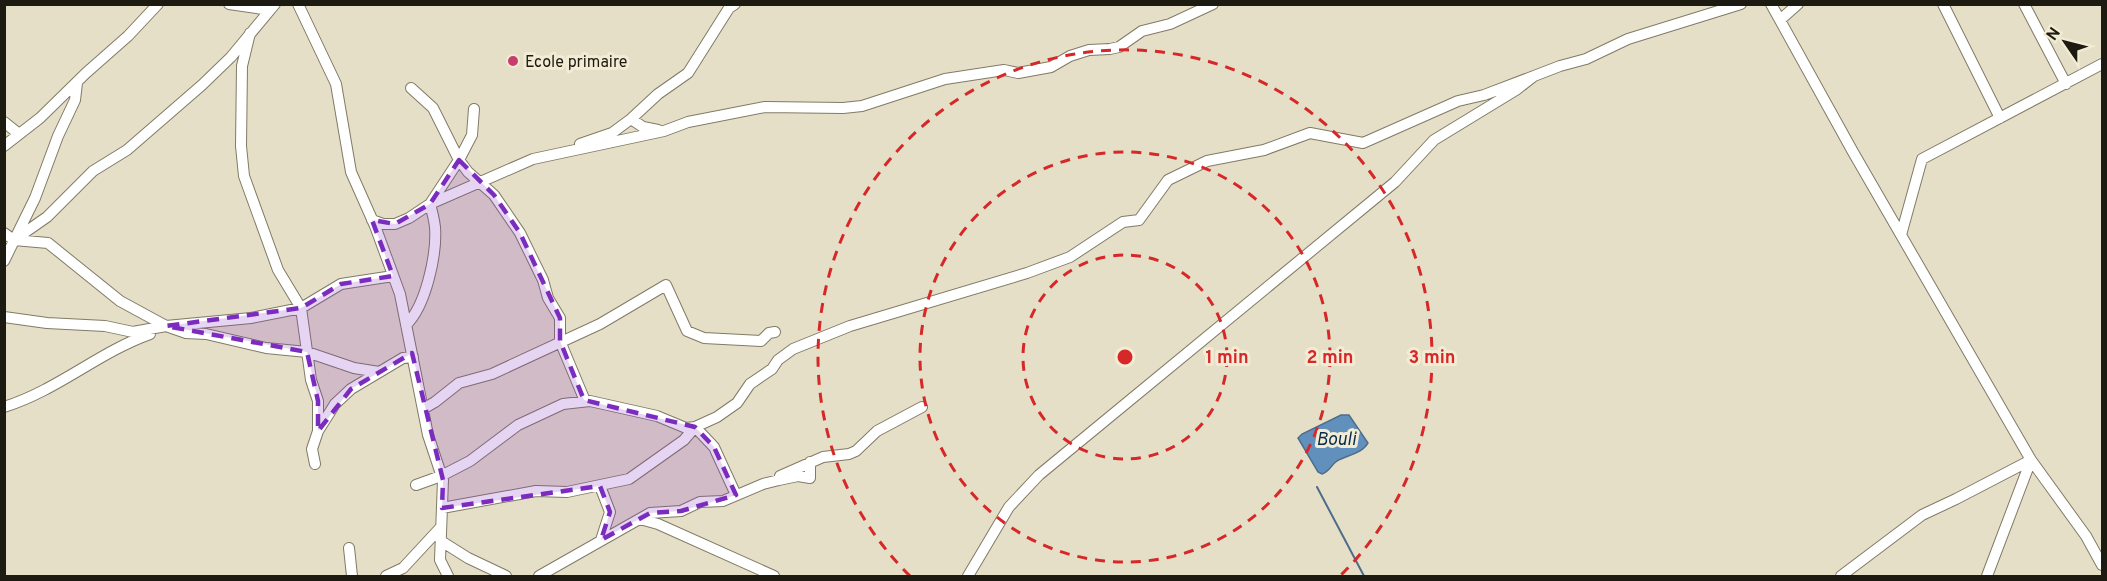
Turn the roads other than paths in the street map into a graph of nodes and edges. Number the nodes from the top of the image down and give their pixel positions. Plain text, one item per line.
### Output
1 (158, 4) edge
2 (229, 4) edge
3 (298, 4) edge
4 (1213, 4) edge
5 (1741, 4) edge
6 (1771, 4) edge
7 (1798, 4) edge
8 (1943, 4) edge
9 (2024, 4) edge
10 (728, 6) edge
11 (272, 7) edge
12 (1780, 20) junction
13 (250, 33) junction
14 (2103, 64) edge
15 (1534, 76) junction
16 (77, 82) junction
17 (2066, 84) junction
18 (411, 88) dead end
19 (474, 110) dead end
20 (2000, 118) junction
21 (631, 119) junction
22 (4, 122) edge
23 (664, 131) junction
24 (19, 134) junction
25 (4, 146) edge
26 (563, 151) junction
27 (459, 160) junction
28 (479, 181) junction
29 (430, 204) junction
30 (372, 220) junction
31 (1901, 235) junction
32 (9, 236) edge
33 (4, 261) edge
34 (393, 276) junction
35 (301, 308) junction
36 (4, 318) edge
37 (406, 325) junction
38 (166, 326) junction
39 (775, 332) dead end
40 (560, 341) junction
41 (307, 352) junction
42 (413, 357) junction
43 (379, 372) junction
44 (585, 401) junction
45 (4, 407) edge
46 (922, 407) dead end
47 (423, 409) junction
48 (695, 428) junction
49 (318, 431) junction
50 (2031, 460) junction
51 (315, 464) dead end
52 (441, 476) junction
53 (416, 485) dead end
54 (600, 486) junction
55 (736, 495) junction
56 (442, 508) junction
57 (640, 519) junction
58 (441, 527) junction
59 (601, 540) junction
60 (441, 541) junction
61 (349, 548) dead end
62 (2103, 565) edge
63 (352, 576) edge
64 (386, 576) edge
65 (448, 576) edge
66 (506, 576) edge
67 (539, 576) edge
68 (774, 576) edge
69 (968, 576) edge
70 (1842, 576) edge
71 (1987, 576) edge

1 - 16 street
2 - 11 street
3 - 30 street
4 - 23 street
5 - 15 street
6 - 12 street
7 - 12 street
8 - 20 street
9 - 17 street
10 - 21 street
11 - 13 street
12 - 31 street
13 - 32 street
13 - 35 street
14 - 17 street
15 - 48 street
15 - 69 street
16 - 24 street
16 - 32 street
17 - 20 street
18 - 27 street
19 - 27 street
20 - 31 street
21 - 23 street
21 - 26 street
22 - 24 street
23 - 26 street
24 - 25 street
26 - 28 street
27 - 28 street
27 - 29 street
28 - 29 street
28 - 40 street
29 - 30 street
29 - 37 street
30 - 34 street
31 - 50 street
32 - 33 street
32 - 38 street
34 - 35 street
34 - 37 street
35 - 38 street
35 - 41 street
36 - 38 street
37 - 42 street
38 - 41 street
38 - 45 street
39 - 40 street
40 - 44 street
40 - 47 street
41 - 43 street
41 - 49 street
42 - 43 street
42 - 47 street
43 - 49 street
44 - 48 street
44 - 52 street
46 - 55 street
47 - 52 street
48 - 54 street
48 - 55 street
49 - 51 street
50 - 62 street
50 - 70 street
50 - 71 street
52 - 53 street
52 - 56 street
54 - 56 street
54 - 59 street
55 - 57 street
56 - 58 street
57 - 59 street
57 - 68 street
58 - 60 street
58 - 64 street
59 - 67 street
60 - 65 street
60 - 66 street
61 - 63 street

